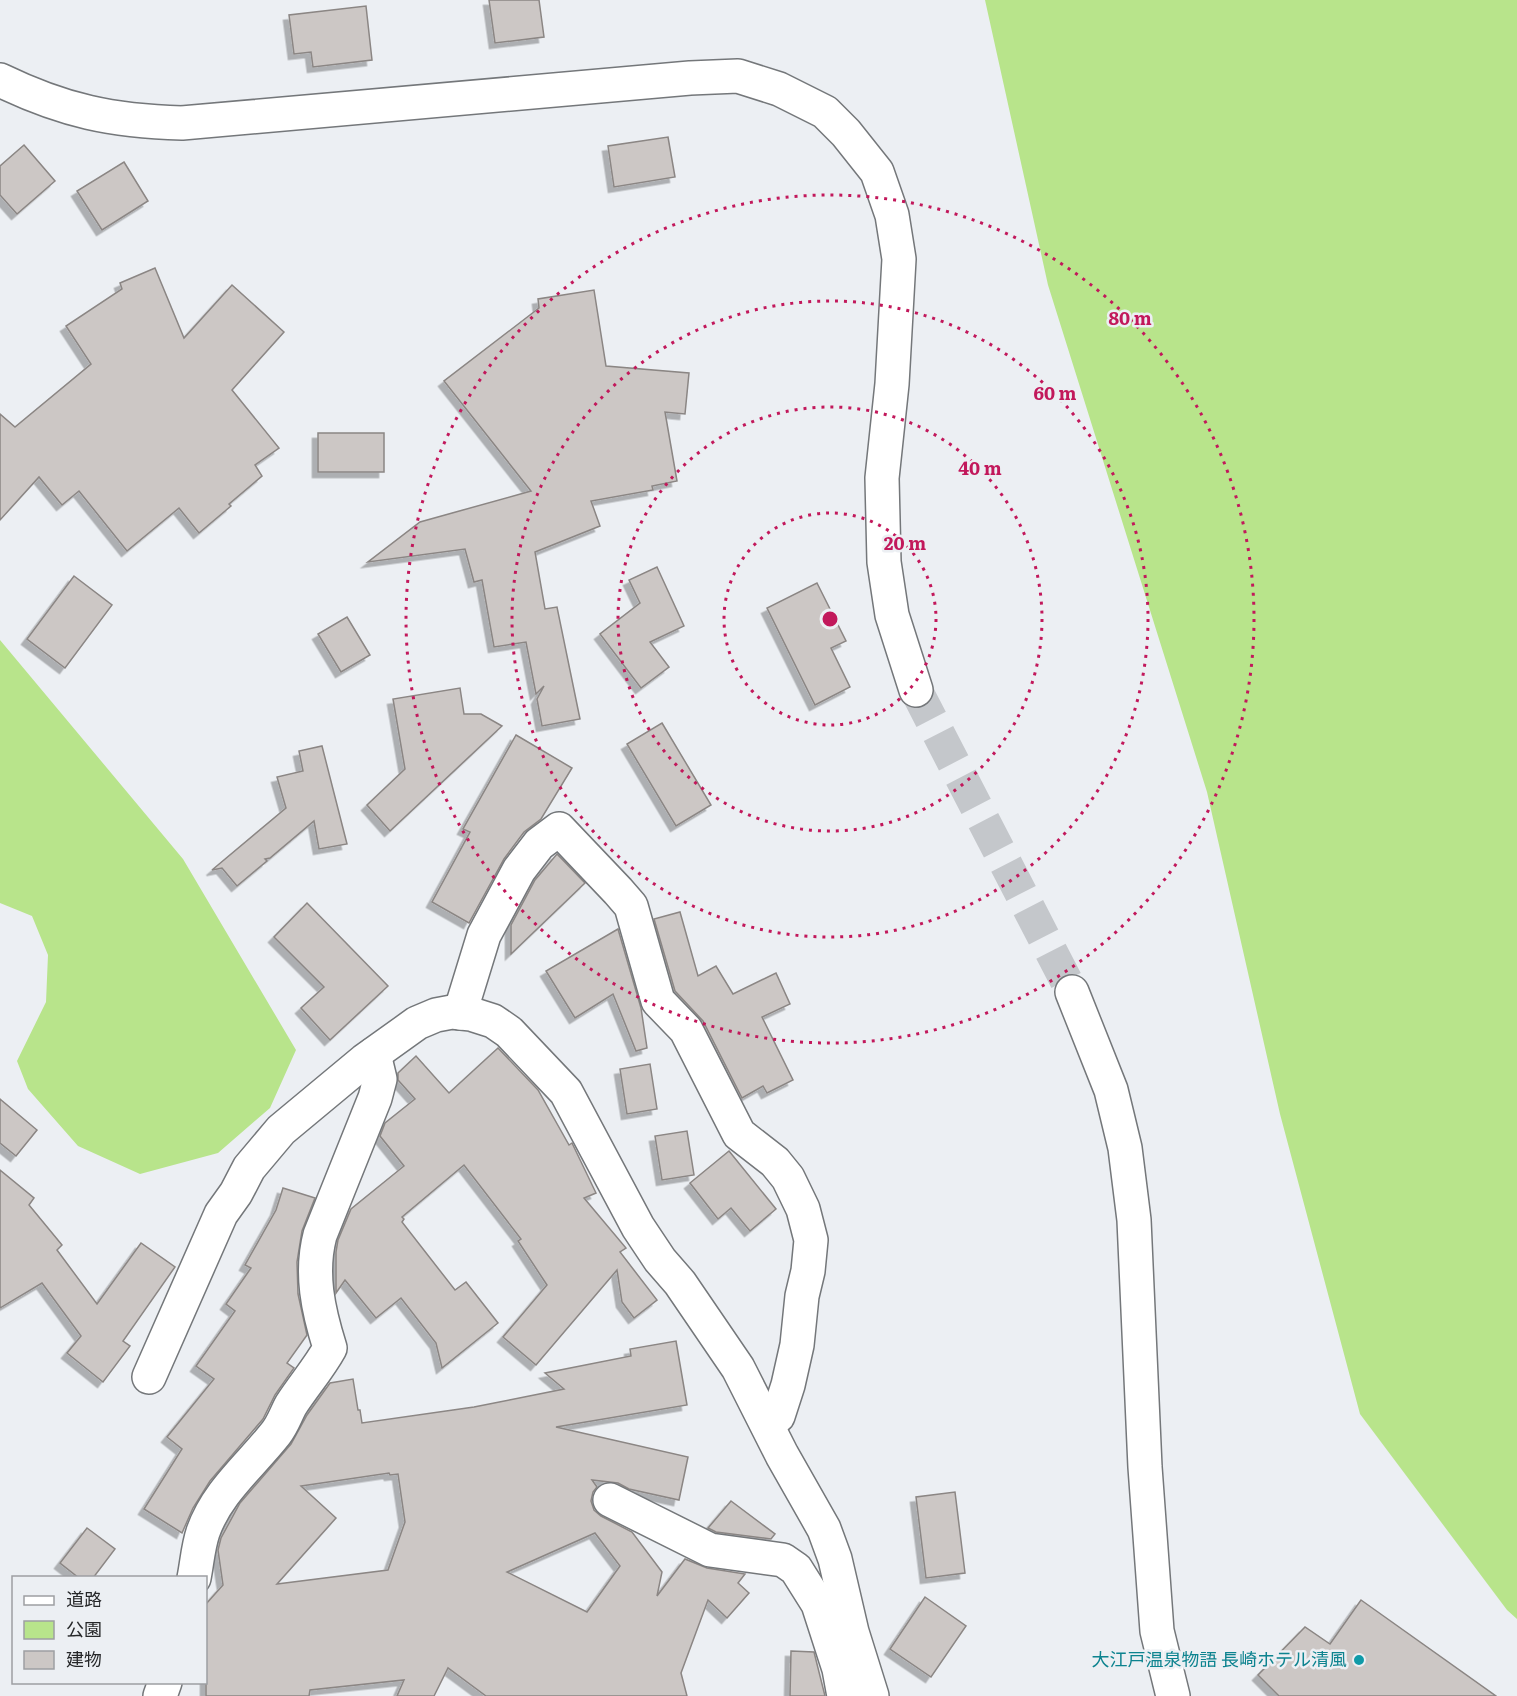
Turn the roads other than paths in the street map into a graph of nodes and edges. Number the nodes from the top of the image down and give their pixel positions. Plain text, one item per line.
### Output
1 (0, 80) edge
2 (916, 690) tunnel mouth
3 (1071, 992) tunnel mouth
4 (460, 1012) junction
5 (374, 1054) junction
6 (150, 1377) dead end
7 (766, 1424) junction
8 (610, 1500) dead end
9 (194, 1576) edge
10 (844, 1696) edge
11 (872, 1696) edge
12 (1173, 1696) edge

1 - 2 street
3 - 12 street
4 - 5 street
4 - 7 street
4 - 7 street
5 - 6 street
5 - 9 street
7 - 11 street
8 - 10 street

